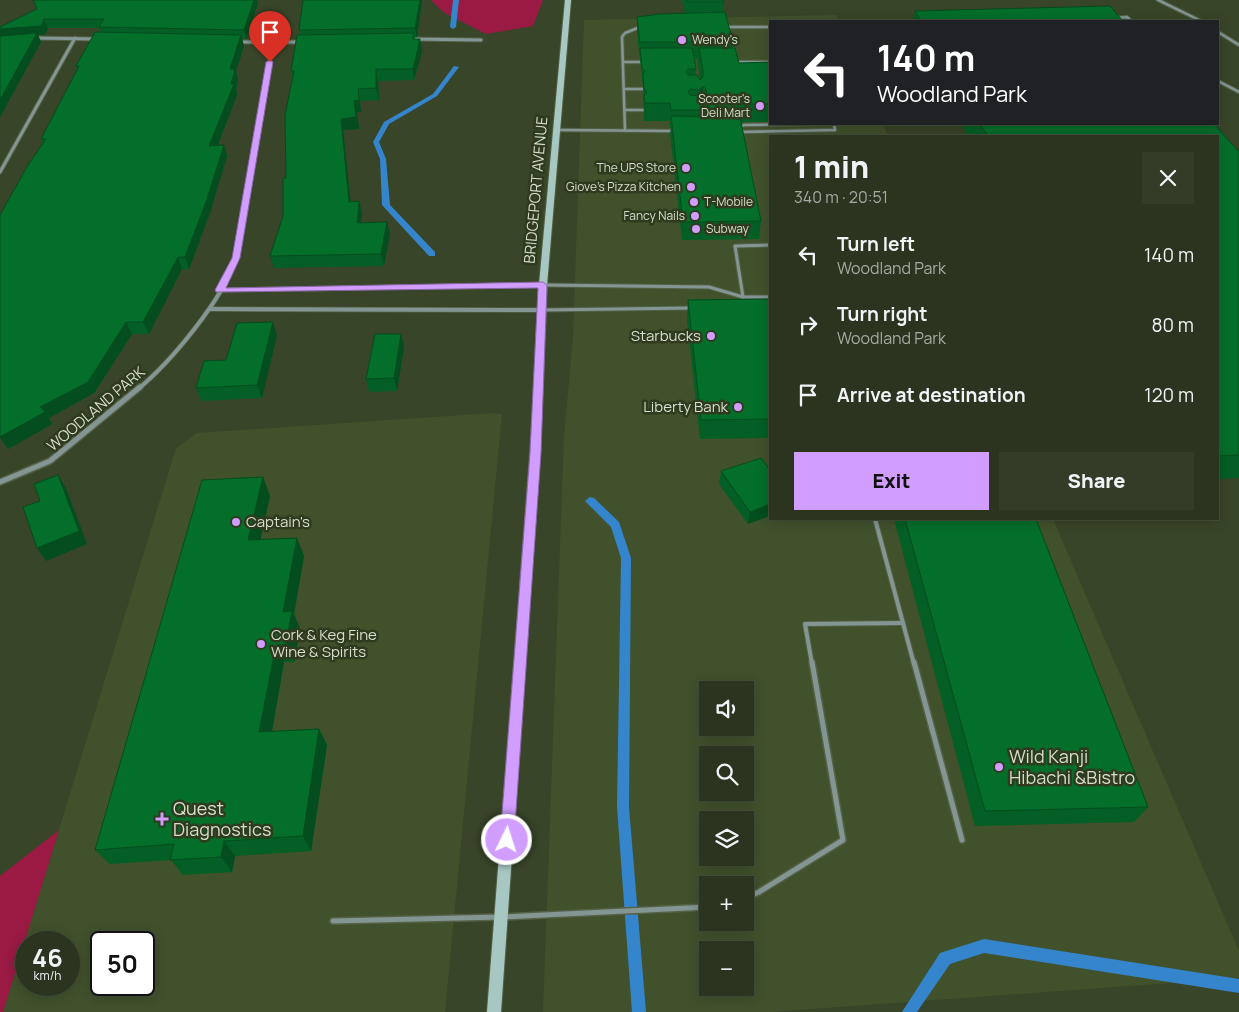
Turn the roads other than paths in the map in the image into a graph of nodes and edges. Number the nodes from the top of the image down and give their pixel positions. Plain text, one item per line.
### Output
1 (568, 0) edge
2 (1158, 0) edge
3 (1107, 18) edge
4 (1130, 20) edge
5 (1199, 20) edge
6 (640, 27) edge
7 (724, 27) edge
8 (769, 27) edge
9 (1219, 33) edge
10 (75, 38) junction
11 (27, 39) edge
12 (105, 39) edge
13 (407, 40) edge
14 (481, 40) dead end
15 (234, 42) edge
16 (302, 42) edge
17 (273, 43) junction
18 (1239, 45) edge
19 (624, 62) junction
20 (644, 62) edge
21 (732, 62) edge
22 (769, 62) edge
23 (1219, 82) edge
24 (625, 89) junction
25 (642, 89) edge
26 (1239, 92) edge
27 (625, 110) junction
28 (644, 110) edge
29 (769, 125) edge
30 (834, 125) edge
31 (557, 130) junction
32 (625, 130) junction
33 (737, 130) joint
34 (676, 131) edge
35 (781, 134) edge
36 (0, 172) edge
37 (769, 245) edge
38 (543, 285) junction
39 (220, 290) junction
40 (742, 297) junction
41 (769, 297) edge
42 (734, 300) edge
43 (698, 308) edge
44 (210, 309) junction
45 (542, 310) junction
46 (0, 482) edge
47 (875, 520) edge
48 (903, 624) junction
49 (962, 840) dead end
50 (754, 894) edge
51 (699, 907) edge
52 (502, 917) junction
53 (333, 921) dead end
54 (494, 1012) edge

1 - 31 main road, BRIDGEPORT AVENUE
2 - 5 lane
3 - 4 lane
6 - 19 lane
7 - 8 lane
9 - 18 lane
10 - 11 street
10 - 12 street
10 - 36 street
13 - 14 street
15 - 17 street
16 - 17 street
17 - 39 street, WOODLAND PARK
19 - 20 lane
19 - 24 lane
21 - 22 lane
23 - 26 lane
24 - 25 lane
24 - 27 lane
27 - 28 lane
27 - 32 lane
29 - 33 lane
30 - 35 lane
31 - 32 lane
31 - 38 main road, BRIDGEPORT AVENUE
32 - 34 lane
33 - 35 lane
37 - 40 lane
38 - 39 street
38 - 40 lane
38 - 45 main road, BRIDGEPORT AVENUE
39 - 44 street, WOODLAND PARK
40 - 41 lane
40 - 42 lane
43 - 45 lane
44 - 45 street
44 - 46 street, WOODLAND PARK
45 - 52 main road, BRIDGEPORT AVENUE
47 - 48 lane
48 - 49 lane
48 - 50 lane
51 - 52 lane
52 - 53 lane
52 - 54 main road, BRIDGEPORT AVENUE

